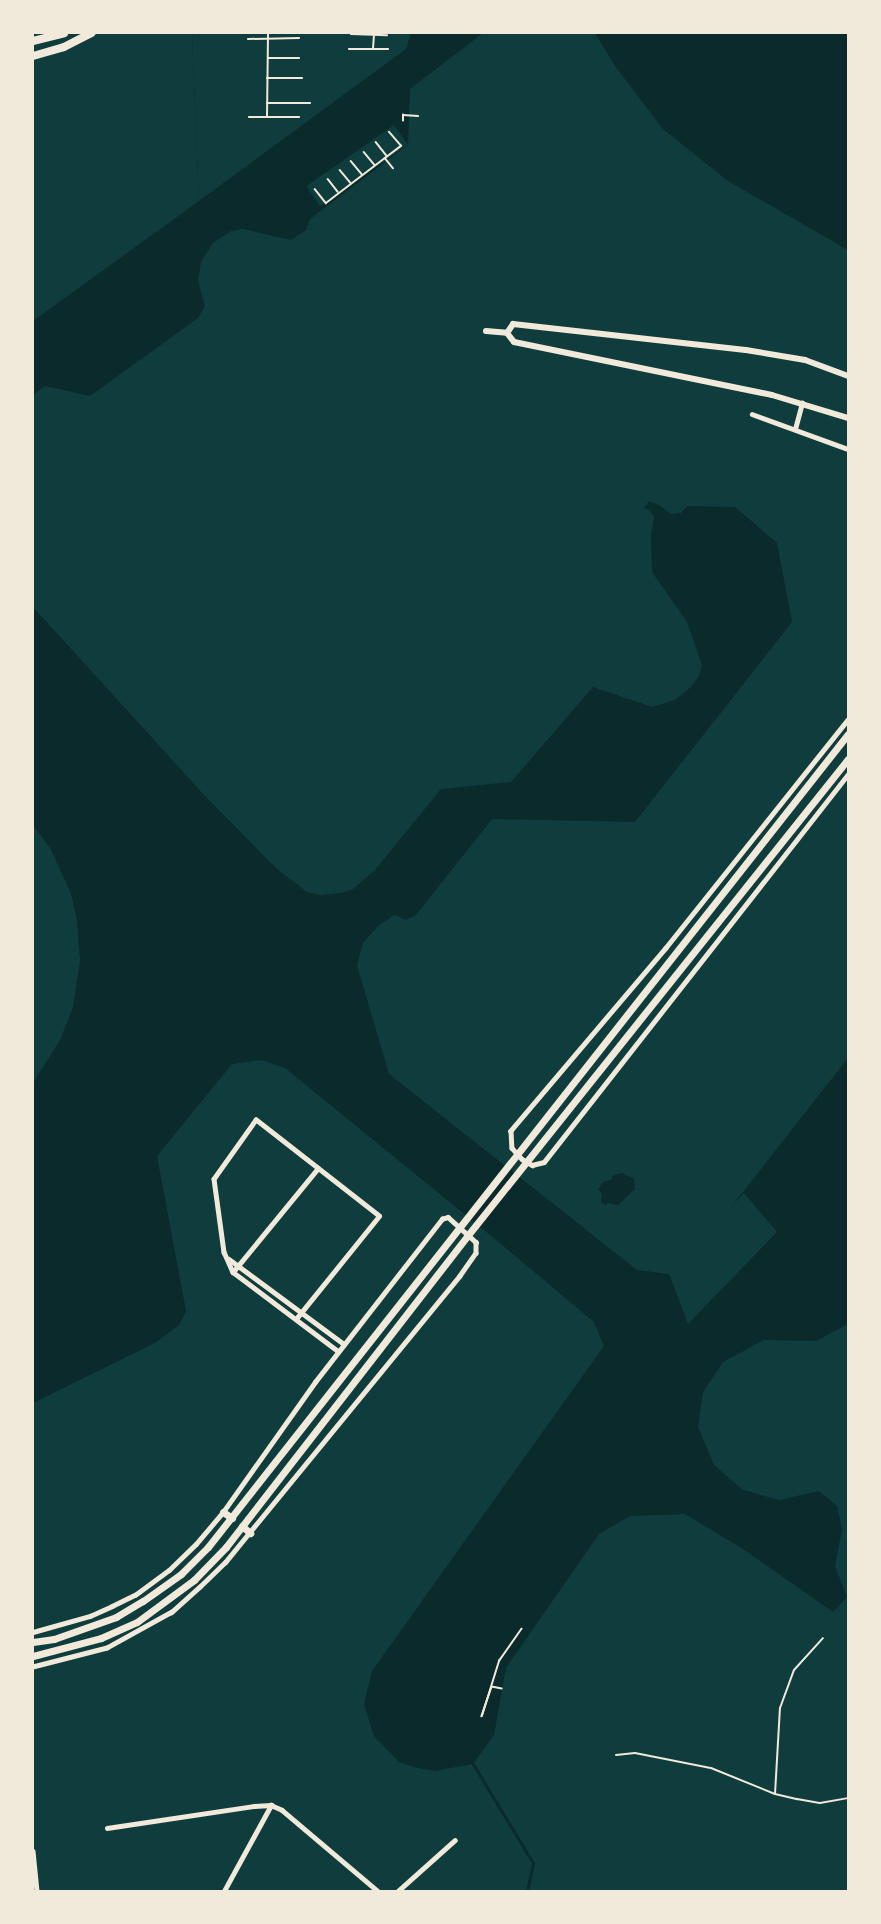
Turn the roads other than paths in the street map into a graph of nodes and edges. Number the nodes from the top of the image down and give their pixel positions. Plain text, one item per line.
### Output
1 (64, 33) edge
2 (92, 33) edge
3 (33, 41) edge
4 (33, 56) edge
5 (486, 331) dead end
6 (507, 333) junction
7 (848, 376) edge
8 (802, 403) junction
9 (752, 414) dead end
10 (848, 418) edge
11 (795, 429) junction
12 (848, 449) edge
13 (848, 720) edge
14 (848, 735) edge
15 (848, 759) edge
16 (848, 774) edge
17 (735, 869) junction
18 (752, 880) junction
19 (760, 886) junction
20 (318, 1168) junction
21 (229, 1259) junction
22 (239, 1264) junction
23 (233, 1272) junction
24 (302, 1312) junction
25 (296, 1319) junction
26 (344, 1344) junction
27 (338, 1351) junction
28 (223, 1512) junction
29 (232, 1518) junction
30 (242, 1526) junction
31 (250, 1533) junction
32 (33, 1632) edge
33 (823, 1638) dead end
34 (33, 1642) edge
35 (33, 1656) edge
36 (33, 1667) edge
37 (616, 1755) dead end
38 (775, 1794) junction
39 (848, 1798) edge
40 (271, 1806) junction
41 (107, 1828) dead end
42 (455, 1840) dead end
43 (33, 1851) edge
44 (37, 1891) edge
45 (224, 1891) edge
46 (378, 1891) edge
47 (398, 1891) edge

1 - 3 main road
2 - 4 main road
5 - 6 street
6 - 7 street
6 - 8 street
8 - 10 street
8 - 11 street
9 - 11 street
11 - 12 street
13 - 17 street
14 - 17 main road
15 - 18 main road
16 - 19 street
17 - 19 street
17 - 29 main road
18 - 19 street
18 - 30 main road
20 - 21 street
20 - 22 street
20 - 24 street
21 - 22 street
21 - 23 street
22 - 23 street
22 - 24 street
23 - 25 street
24 - 25 street
24 - 26 street
25 - 27 street
26 - 27 street
26 - 31 street
27 - 28 street
28 - 29 main road
28 - 32 street
29 - 34 main road
30 - 31 main road
30 - 35 main road
31 - 36 street
33 - 38 lane
37 - 38 lane
38 - 39 lane
40 - 41 street
40 - 45 street
40 - 46 street
42 - 47 street
43 - 44 street

